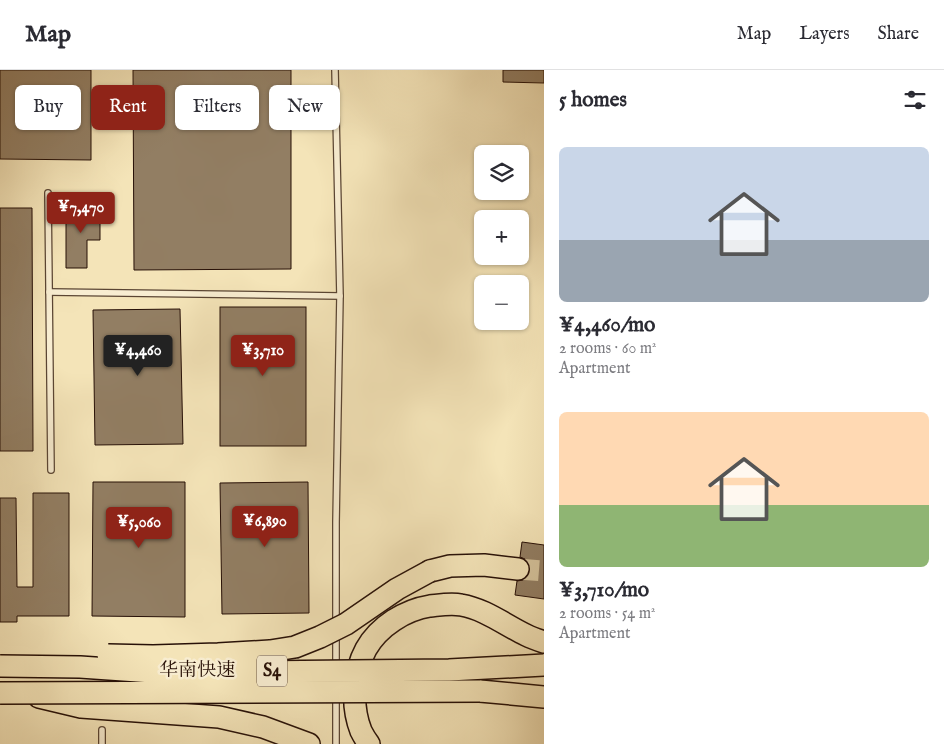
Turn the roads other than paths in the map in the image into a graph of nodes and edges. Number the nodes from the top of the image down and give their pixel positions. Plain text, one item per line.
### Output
1 (335, 70) edge
2 (48, 193) dead end
3 (49, 292) junction
4 (340, 296) junction
5 (51, 470) dead end
6 (518, 569) tunnel mouth
7 (544, 642) edge
8 (544, 665) edge
9 (1, 666) edge
10 (336, 676) dead end
11 (336, 686) dead end
12 (544, 691) edge
13 (7, 692) edge
14 (480, 692) junction
15 (544, 697) edge
16 (102, 730) dead end
17 (102, 744) edge
18 (309, 744) edge
19 (336, 744) edge
20 (369, 744) edge

1 - 4 lane
2 - 3 lane
3 - 4 lane
3 - 5 lane
4 - 10 lane
6 - 9 highway, bridge
7 - 20 highway
8 - 9 highway, 华南快速 / S4, bridge
11 - 19 lane
12 - 14 highway, 华南快速 / S4
13 - 14 highway, 华南快速 / S4, bridge
13 - 18 highway, bridge
14 - 15 highway
16 - 17 lane

